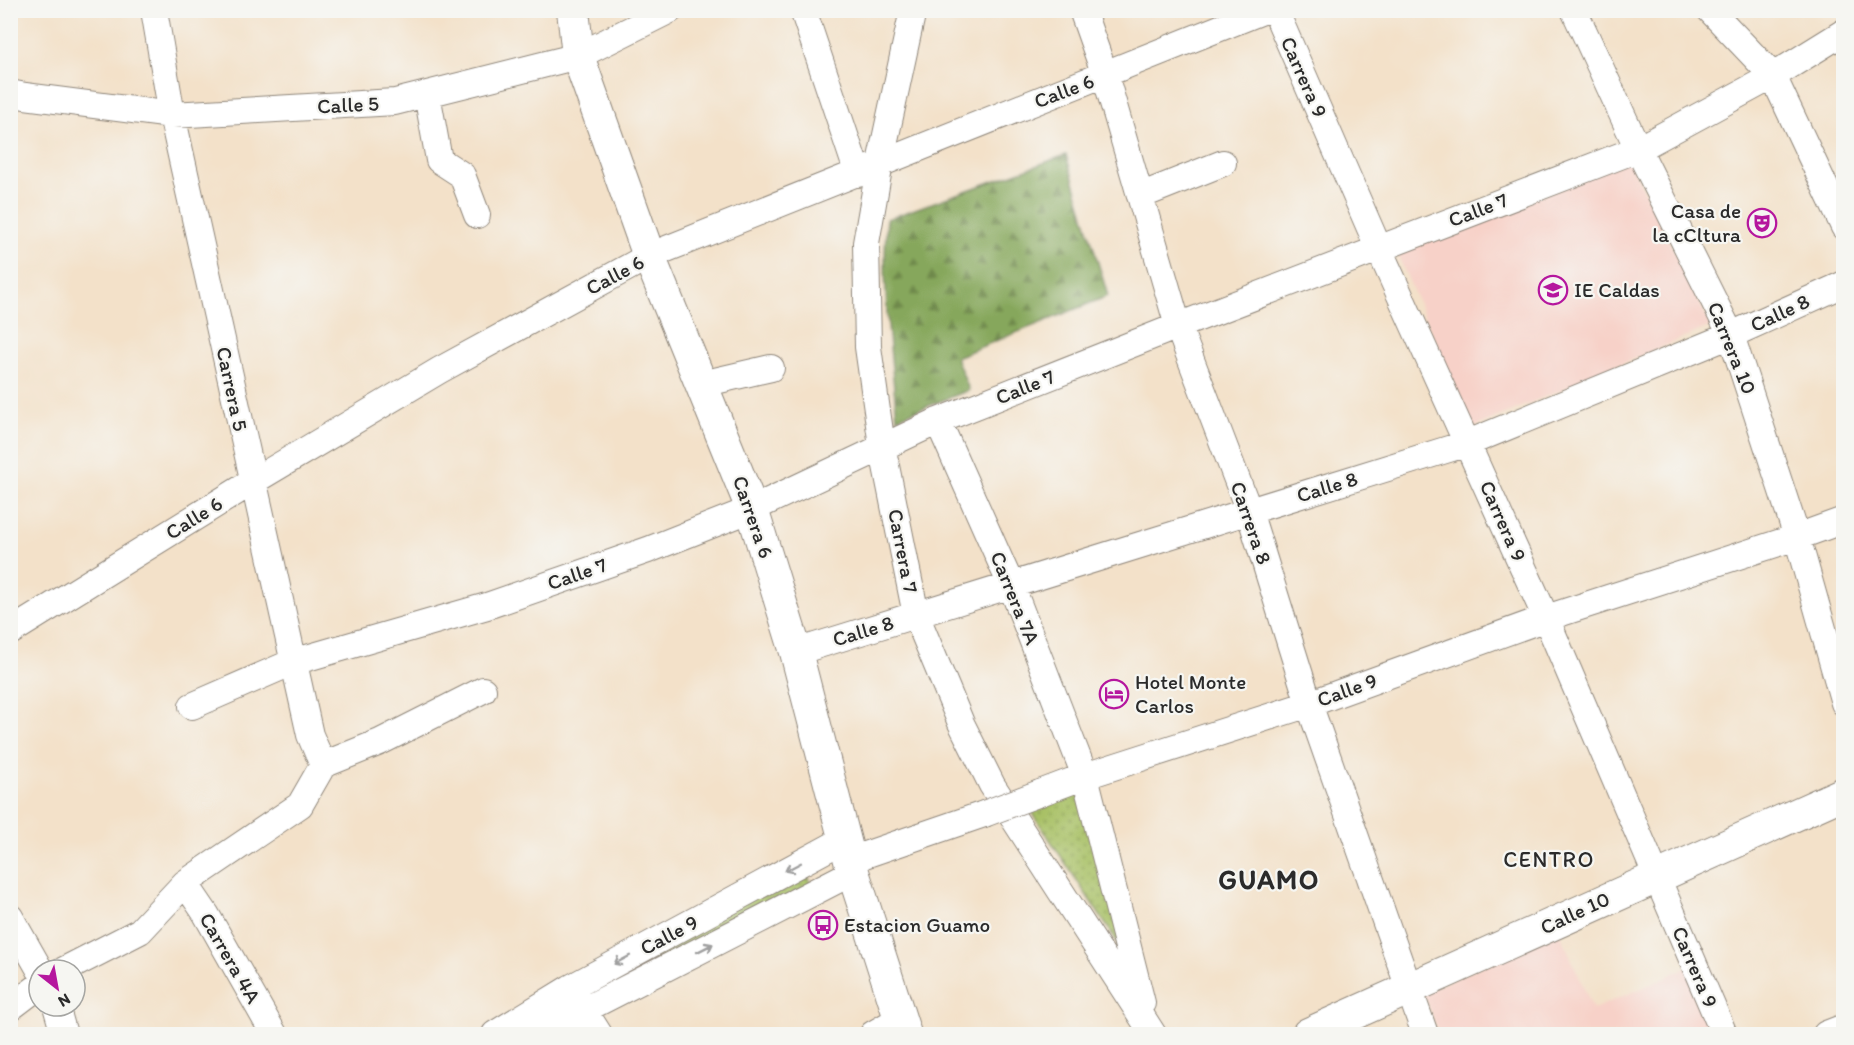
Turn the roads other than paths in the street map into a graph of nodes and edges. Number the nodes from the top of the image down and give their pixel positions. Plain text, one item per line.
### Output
1 (154, 10) edge
2 (573, 10) edge
3 (670, 10) edge
4 (803, 10) edge
5 (913, 10) edge
6 (1082, 10) edge
7 (1265, 10) edge
8 (1275, 10) edge
9 (1574, 10) edge
10 (1710, 10) edge
11 (1844, 32) edge
12 (578, 56) junction
13 (1105, 75) junction
14 (1773, 76) junction
15 (10, 93) edge
16 (427, 94) junction
17 (172, 115) junction
18 (1638, 149) junction
19 (1223, 163) dead end
20 (869, 169) junction
21 (1140, 196) junction
22 (477, 215) dead end
23 (1844, 227) edge
24 (1380, 249) junction
25 (649, 256) junction
26 (1844, 284) edge
27 (1178, 326) junction
28 (1731, 335) junction
29 (771, 368) dead end
30 (702, 384) junction
31 (938, 421) junction
32 (1468, 443) junction
33 (882, 446) junction
34 (252, 482) junction
35 (752, 509) junction
36 (1249, 511) junction
37 (1844, 520) edge
38 (1797, 537) junction
39 (1011, 585) junction
40 (916, 615) junction
41 (1546, 618) junction
42 (10, 632) edge
43 (796, 652) junction
44 (293, 662) junction
45 (483, 690) dead end
46 (1844, 703) edge
47 (1309, 704) junction
48 (192, 706) dead end
49 (323, 765) junction
50 (1085, 776) junction
51 (1844, 793) edge
52 (849, 857) junction
53 (1655, 876) junction
54 (185, 883) junction
55 (10, 917) edge
56 (33, 958) edge
57 (87, 958) edge
58 (570, 988) junction
59 (1409, 990) junction
60 (27, 995) edge
61 (10, 1008) edge
62 (584, 1010) junction
63 (59, 1018) edge
64 (1844, 1028) edge
65 (892, 1029) edge
66 (1150, 1029) edge
67 (64, 1035) edge
68 (274, 1035) edge
69 (495, 1035) edge
70 (542, 1035) edge
71 (599, 1035) edge
72 (1308, 1035) edge
73 (1425, 1035) edge
74 (1724, 1035) edge
75 (1826, 1035) edge

1 - 17 street, Carrera 5
2 - 12 main road, Carrera 6
3 - 12 street, Calle 5
4 - 20 street
5 - 20 street, Carrera 7
6 - 13 street, Carrera 8
7 - 13 street, Calle 6
8 - 24 street, Carrera 9
9 - 18 street, Carrera 10
10 - 14 street
11 - 14 street, Calle 7
12 - 16 street, Calle 5
12 - 25 main road, Carrera 6
13 - 20 street, Calle 6
13 - 21 street, Carrera 8
14 - 18 street, Calle 7
14 - 23 street
15 - 17 street, Calle 5
16 - 17 street, Calle 5
16 - 22 street
17 - 34 street, Carrera 5
18 - 24 street, Calle 7
18 - 28 street, Carrera 10
19 - 21 street
20 - 25 street, Calle 6
20 - 33 street, Carrera 7
21 - 27 street, Carrera 8
24 - 27 street, Calle 7
24 - 32 street, Carrera 9
25 - 30 main road, Carrera 6
25 - 34 street, Calle 6
26 - 28 street, Calle 8
27 - 31 street, Calle 7
27 - 36 street, Carrera 8
28 - 32 street, Calle 8
28 - 38 street, Carrera 10
29 - 30 street
30 - 35 main road, Carrera 6
31 - 33 street, Calle 7
31 - 39 street, Carrera 7A
32 - 36 street, Calle 8
32 - 41 street, Carrera 9
33 - 35 street, Calle 7
33 - 40 street, Carrera 7
34 - 42 street, Calle 6
34 - 44 street, Carrera 5
35 - 43 main road, Carrera 6
35 - 44 street, Calle 7
36 - 39 street, Calle 8
36 - 47 street, Carrera 8
37 - 38 street, Calle 9
38 - 41 street, Calle 9
38 - 46 street, Carrera 10
39 - 40 street, Calle 8
39 - 50 street, Carrera 7A
40 - 43 street, Calle 8
40 - 66 street, Carrera 7
41 - 47 street, Calle 9
41 - 53 street, Carrera 9
43 - 52 main road, Carrera 6
44 - 48 street, Calle 7
44 - 49 street, Carrera 5
45 - 49 street
47 - 50 street, Calle 9
47 - 59 street, Carrera 8
49 - 54 street
50 - 52 street, Calle 9, bridge
50 - 66 street, Carrera 7A
51 - 53 main road, Calle 10
52 -> 58 street, Calle 9
62 -> 52 street, Calle 9
52 - 65 main road, Carrera 6
53 - 59 main road, Calle 10
53 - 74 street, Carrera 9
54 - 57 street
54 - 68 street, Carrera 4A
55 - 56 street
58 - 62 street
58 - 69 street, Calle 9
59 - 72 main road, Calle 10
59 - 73 street, Carrera 8
60 - 61 street
62 - 70 street, Calle 9
62 - 71 street
63 - 67 street
64 - 75 street

